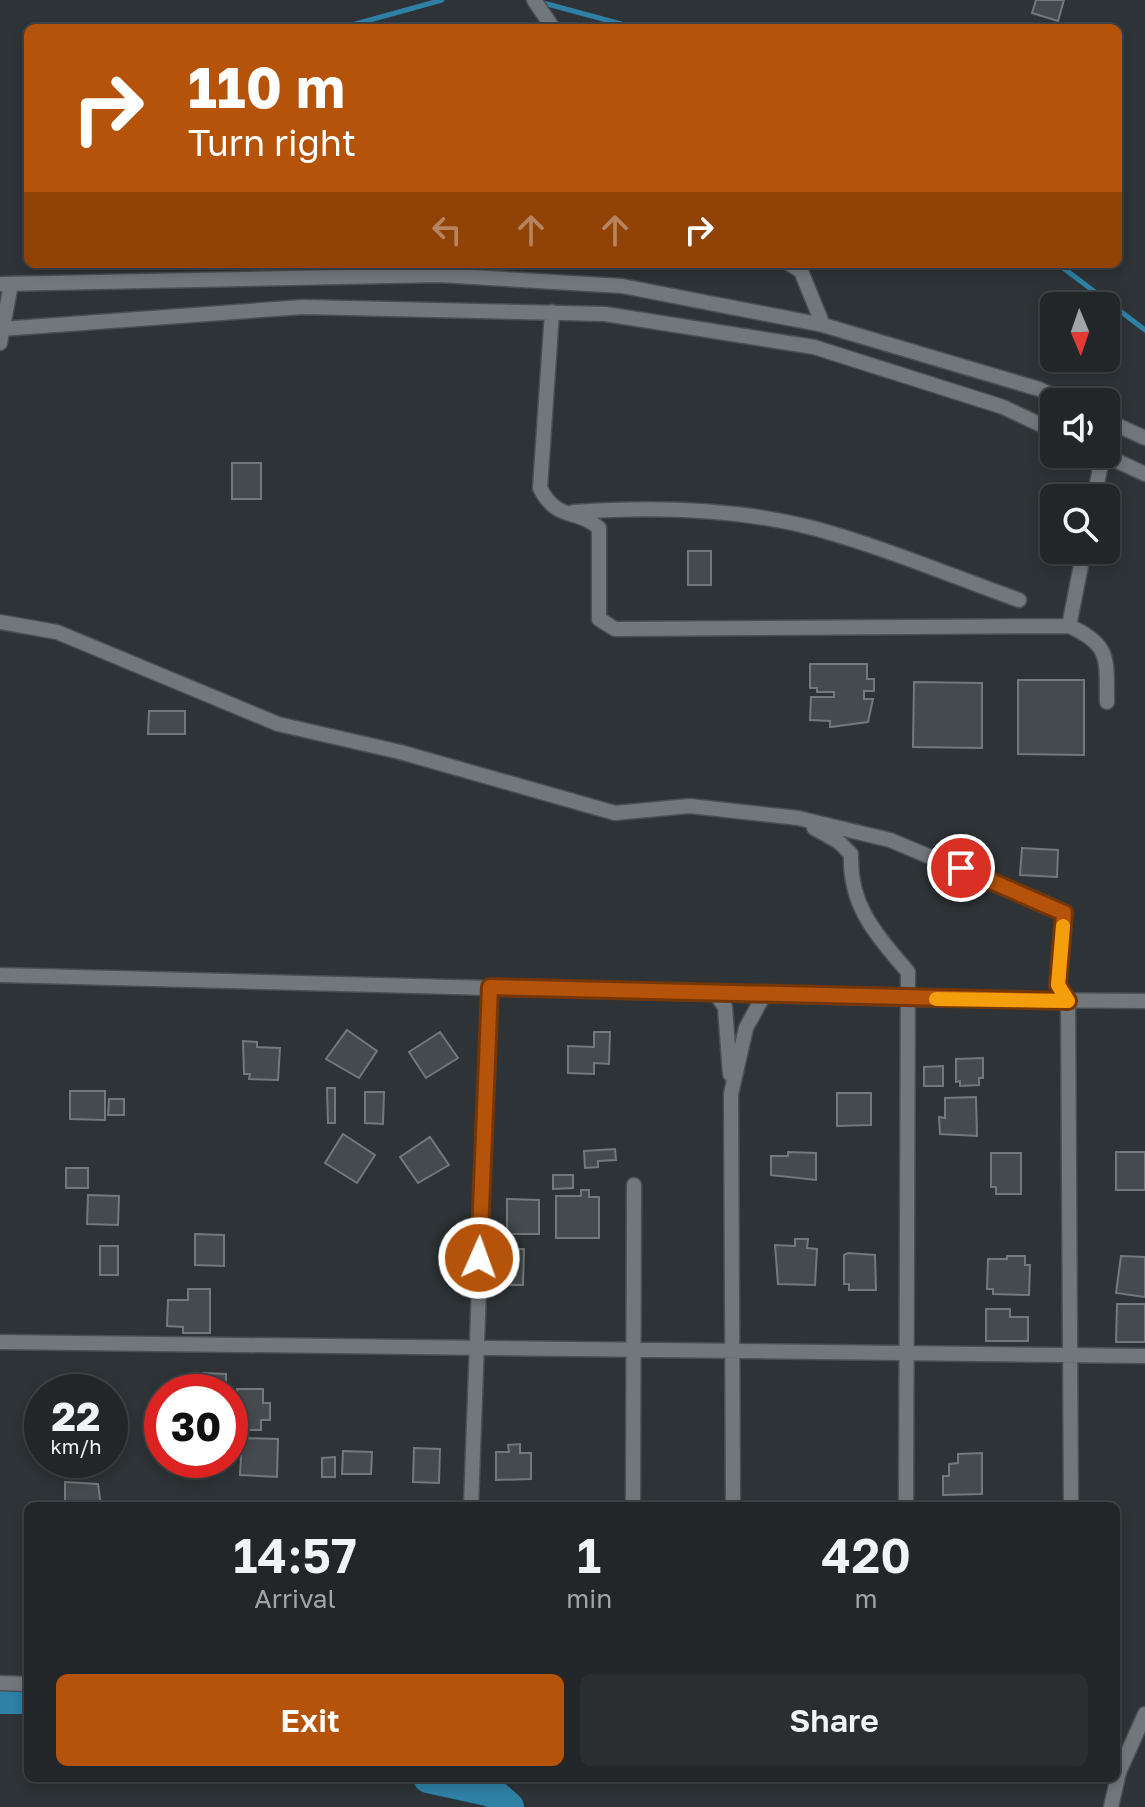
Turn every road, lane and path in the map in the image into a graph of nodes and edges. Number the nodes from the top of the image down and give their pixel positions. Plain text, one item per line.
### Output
1 (534, 0) edge
2 (550, 24) edge
3 (796, 268) edge
4 (6, 284) edge
5 (552, 312) junction
6 (823, 325) junction
7 (1, 333) edge
8 (1040, 389) edge
9 (1040, 424) edge
10 (1120, 426) edge
11 (1145, 438) edge
12 (1120, 462) edge
13 (1145, 474) edge
14 (562, 513) junction
15 (1081, 564) edge
16 (1019, 600) dead end
17 (0, 622) edge
18 (1069, 626) junction
19 (1107, 702) dead end
20 (798, 818) junction
21 (0, 975) edge
22 (490, 987) junction
23 (715, 993) junction
24 (764, 995) junction
25 (909, 999) junction
26 (1068, 1001) junction
27 (1145, 1001) edge
28 (731, 1094) junction
29 (634, 1185) dead end
30 (0, 1342) edge
31 (475, 1348) junction
32 (634, 1348) junction
33 (732, 1350) junction
34 (906, 1352) junction
35 (1070, 1355) junction
36 (1145, 1356) edge
37 (471, 1502) edge
38 (633, 1502) edge
39 (733, 1502) edge
40 (906, 1502) edge
41 (1071, 1502) edge
42 (0, 1683) edge
43 (24, 1684) edge
44 (1145, 1714) edge
45 (1120, 1770) edge
46 (1117, 1782) edge
47 (1111, 1807) edge

1 - 2 street
3 - 6 street
4 - 6 street
4 - 7 street
5 - 7 street
5 - 9 street
5 - 14 street
6 - 8 street
10 - 11 street
12 - 13 street
14 - 16 street
14 - 18 street
15 - 18 street
17 - 20 street
18 - 19 street
20 - 25 street
20 - 26 street
21 - 22 street
22 - 23 street
22 - 31 street
23 - 24 street
23 - 28 street
24 - 25 street
24 - 28 street
25 - 26 street
25 - 34 street
26 - 27 street
26 - 35 street
28 - 33 street
29 - 32 street
30 - 31 street
31 - 32 street
31 - 37 street
32 - 33 street
32 - 38 street
33 - 34 street
33 - 39 street
34 - 35 street
34 - 40 street
35 - 36 street
35 - 41 street
42 - 43 street
44 - 45 street
46 - 47 street

